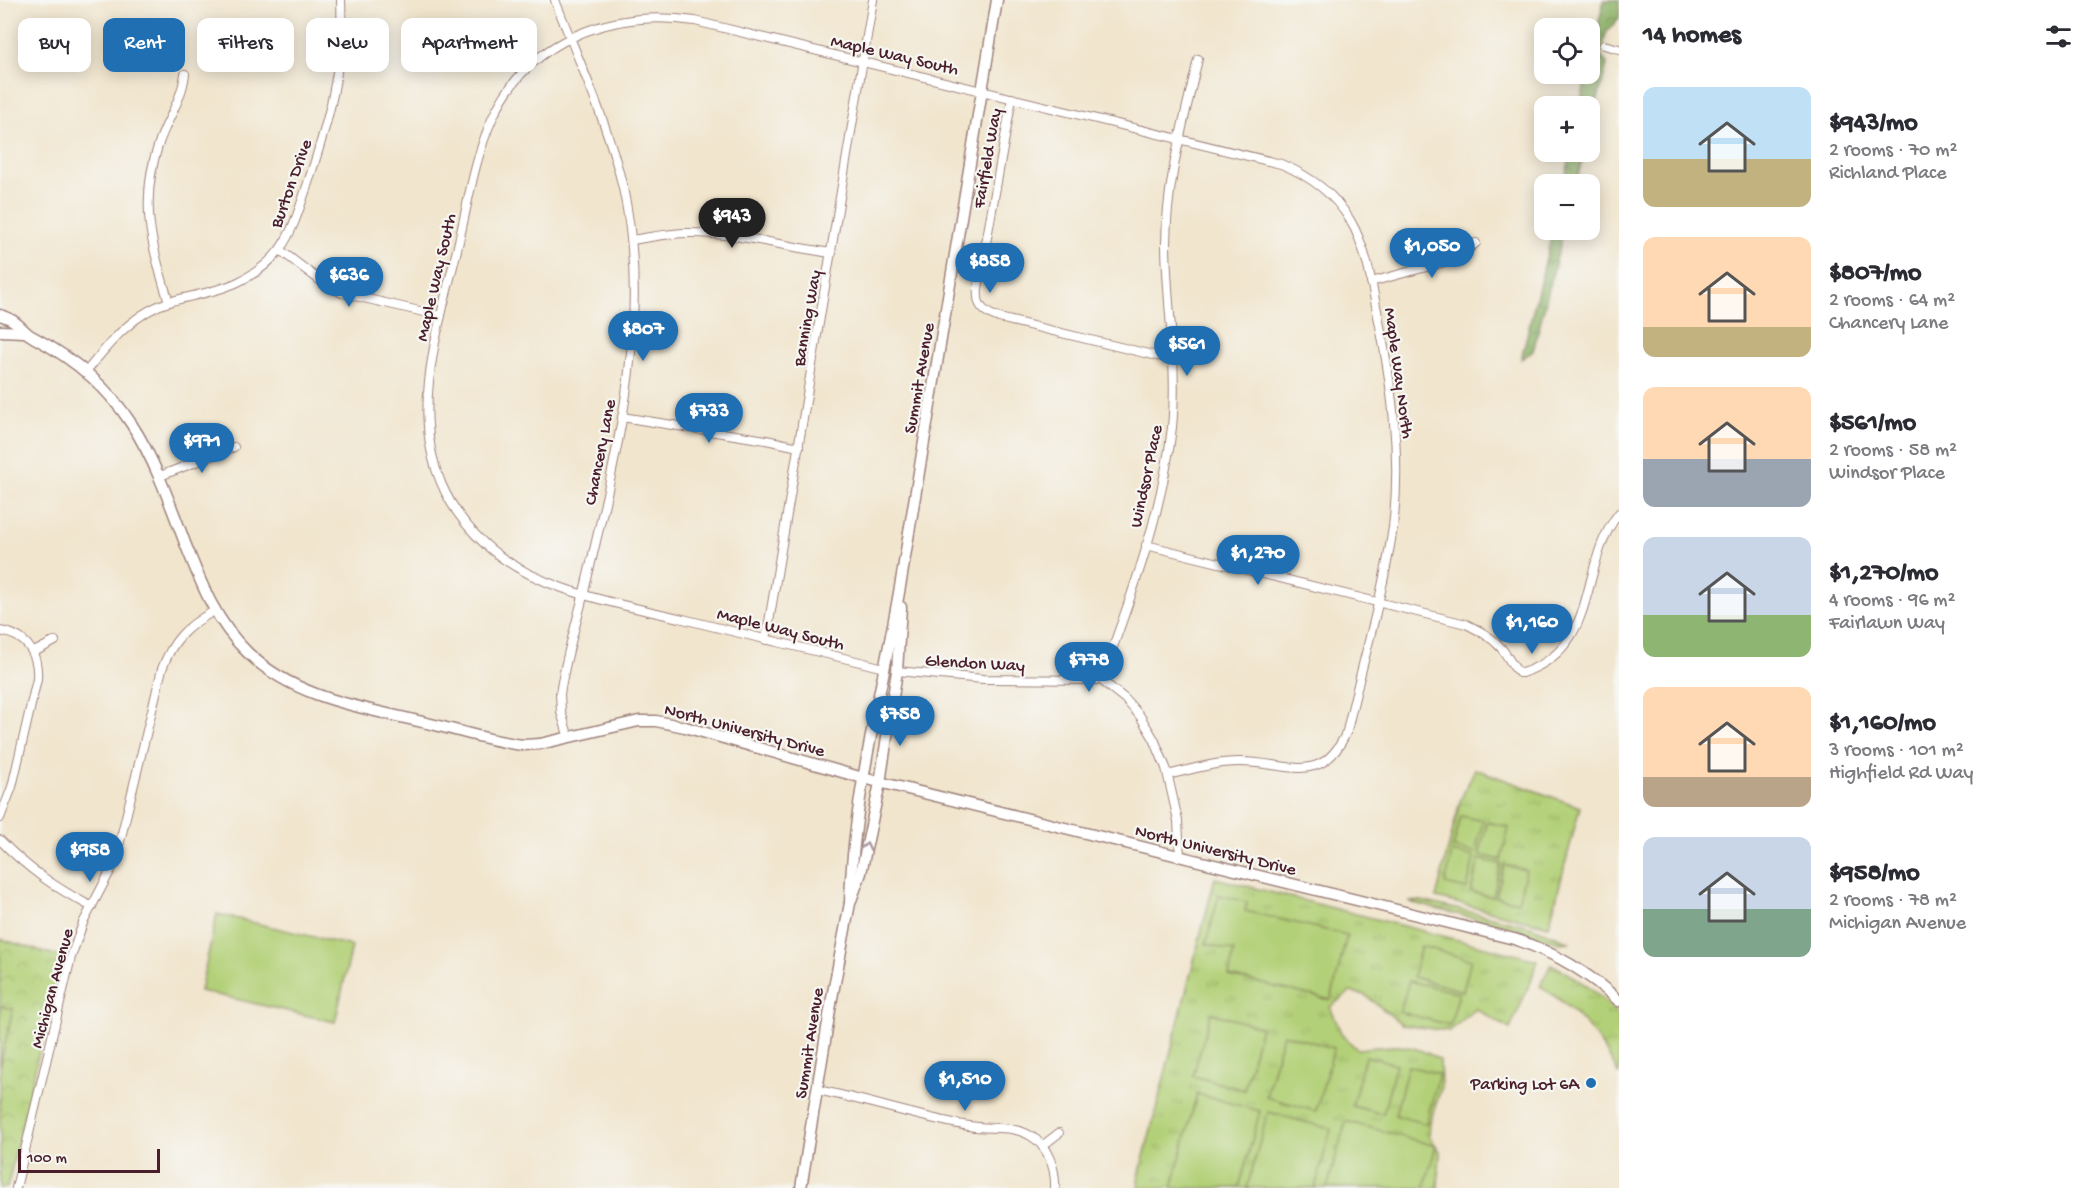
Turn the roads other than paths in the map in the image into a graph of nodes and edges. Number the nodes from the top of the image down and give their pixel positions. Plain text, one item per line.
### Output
1 (341, 0) edge
2 (555, 0) edge
3 (873, 0) edge
4 (997, 0) edge
5 (570, 38) junction
6 (1604, 45) dead end
7 (1619, 49) edge
8 (1198, 59) dead end
9 (863, 63) junction
10 (185, 74) dead end
11 (981, 91) junction
12 (1012, 98) junction
13 (1179, 139) junction
14 (632, 240) junction
15 (1476, 243) dead end
16 (280, 250) junction
17 (832, 253) junction
18 (1371, 282) junction
19 (170, 302) junction
20 (0, 315) edge
21 (441, 315) junction
22 (0, 331) edge
23 (24, 332) junction
24 (1173, 358) junction
25 (86, 372) junction
26 (622, 417) junction
27 (234, 447) dead end
28 (799, 447) junction
29 (160, 476) junction
30 (1619, 513) edge
31 (1146, 545) junction
32 (900, 583) junction
33 (583, 594) junction
34 (1378, 602) junction
35 (214, 611) junction
36 (0, 631) edge
37 (766, 640) junction
38 (55, 641) dead end
39 (33, 652) junction
40 (884, 668) junction
41 (897, 671) junction
42 (1101, 680) junction
43 (568, 738) junction
44 (1168, 776) junction
45 (863, 778) junction
46 (880, 783) junction
47 (0, 818) edge
48 (0, 840) edge
49 (1180, 857) junction
50 (850, 903) junction
51 (92, 907) junction
52 (1619, 1001) edge
53 (817, 1090) junction
54 (1059, 1133) dead end
55 (1042, 1146) junction
56 (16, 1188) edge
57 (801, 1188) edge
58 (1055, 1188) edge

1 - 16 street, Burton Drive
2 - 5 street, Chancery Lane
3 - 9 street, Banning Way
4 - 11 street, Summit Avenue
5 - 9 street, Maple Way South
5 - 14 street, Chancery Lane
5 - 21 street, Maple Way South
6 - 7 street
8 - 13 street, Windsor Place
9 - 11 street, Maple Way South
9 - 17 street, Banning Way
10 - 19 street
11 - 12 street, Maple Way North
11 - 32 street, Summit Avenue
12 - 13 street, Maple Way North
12 - 24 street, Fairfield Way
13 - 18 street, Maple Way North
13 - 24 street, Windsor Place
14 - 17 street
14 - 26 street, Chancery Lane
15 - 18 street
16 - 19 street, Burton Drive
16 - 21 street
17 - 28 street, Banning Way
18 - 34 street, Maple Way North
19 - 25 street, Burton Drive
20 - 23 street, North University Drive
21 - 33 street, Maple Way South
22 - 23 street, North University Drive
23 - 25 street, North University Drive
24 - 31 street, Windsor Place
25 - 29 street, North University Drive
26 - 28 street
26 - 33 street, Chancery Lane
27 - 29 street
28 - 37 street, Banning Way
29 - 35 street, North University Drive
30 - 34 street
31 - 34 street
31 - 42 street, Windsor Place
32 - 40 street, Summit Avenue
32 - 41 street, Summit Avenue
33 - 37 street, Maple Way South
33 - 43 street, Chancery Lane
34 - 44 street, Maple Way North
35 - 43 street, North University Drive
35 - 51 street, Michigan Avenue
36 - 39 street
37 - 40 street, Maple Way South
38 - 39 street
39 - 47 street
40 - 45 street, Summit Avenue
41 - 42 street, Glendon Way
41 - 46 street, Summit Avenue
42 - 44 street
43 - 45 street, North University Drive
44 - 49 street
45 - 46 street, North University Drive
45 - 50 street, Summit Avenue
46 - 49 street, North University Drive
50 -> 46 street, Summit Avenue
48 - 51 street
49 - 52 street, North University Drive
50 - 53 street, Summit Avenue
51 - 56 street, Michigan Avenue
53 - 55 street
53 - 57 street, Summit Avenue
54 - 55 street
55 - 58 street

